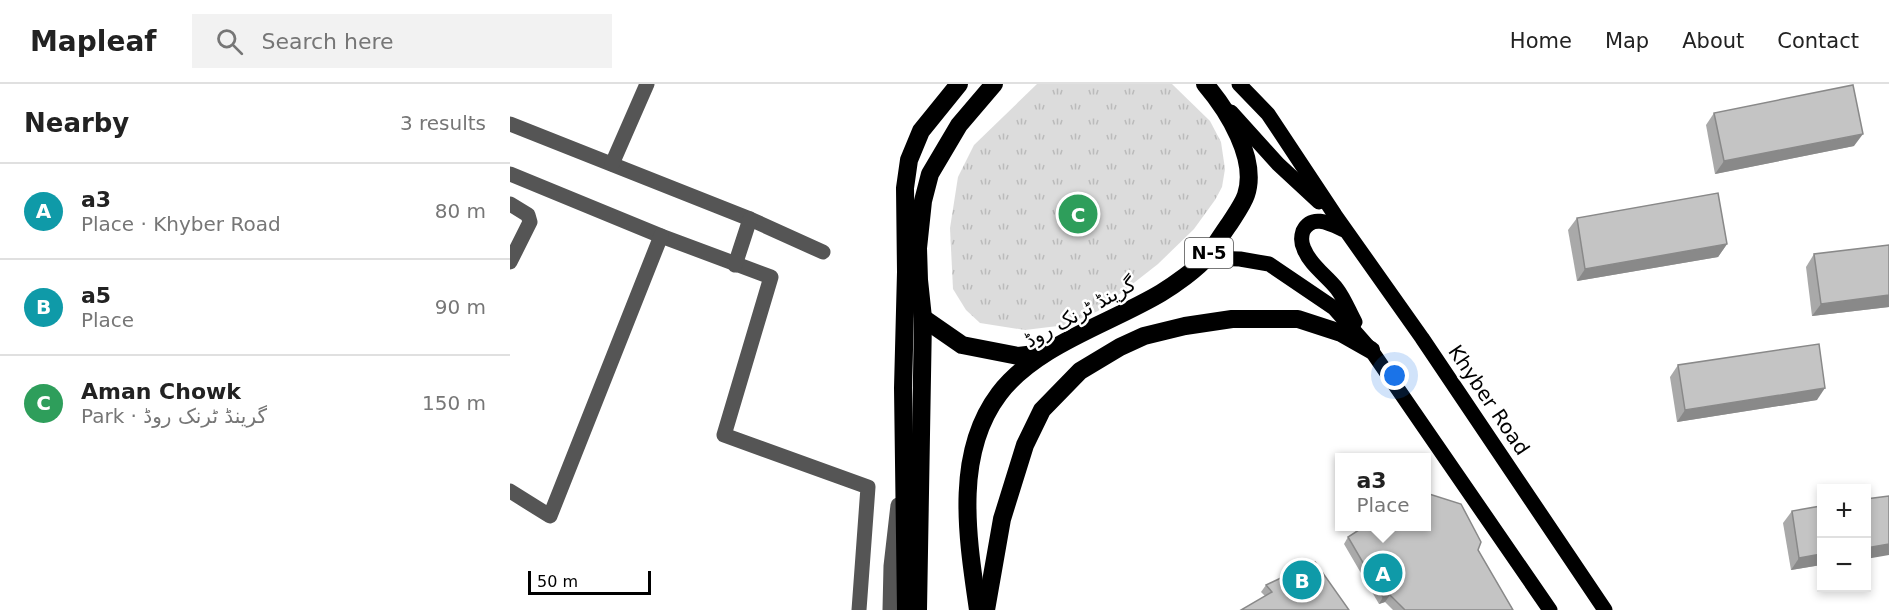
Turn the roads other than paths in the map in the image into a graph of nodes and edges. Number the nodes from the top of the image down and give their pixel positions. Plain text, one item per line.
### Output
1 (647, 84) edge
2 (959, 84) edge
3 (994, 84) edge
4 (1239, 84) edge
5 (1206, 85) edge
6 (510, 124) edge
7 (612, 164) junction
8 (510, 174) edge
9 (510, 204) edge
10 (1335, 215) junction
11 (750, 219) junction
12 (1345, 230) junction
13 (661, 236) junction
14 (824, 252) dead end
15 (1206, 258) junction
16 (510, 262) edge
17 (735, 265) junction
18 (923, 318) junction
19 (1368, 346) junction
20 (1046, 353) junction
21 (904, 448) junction
22 (510, 491) edge
23 (859, 610) edge
24 (890, 610) edge
25 (906, 610) edge
26 (918, 610) edge
27 (978, 610) edge
28 (986, 610) edge
29 (1551, 610) edge
30 (1605, 610) edge

1 - 7 street
2 - 21 highway
3 - 18 highway
4 - 10 main road
5 - 10 main road
5 - 15 highway, گرینڈ ٹرنک روڈ / N-5
6 - 7 street
7 - 11 street
8 - 13 street
9 - 16 street
10 - 12 main road, Khyber Road
11 - 14 street
11 - 17 street
12 - 19 main road
12 - 30 main road, Khyber Road
13 - 17 street
13 - 22 street
15 - 19 main road
15 - 20 highway, گرینڈ ٹرنک روڈ / N-5
17 - 23 street
18 - 20 highway
18 - 26 highway
19 - 28 highway
19 - 29 main road
20 - 27 highway, گرینڈ ٹرنک روڈ / N-5
21 - 24 street
21 - 25 highway

